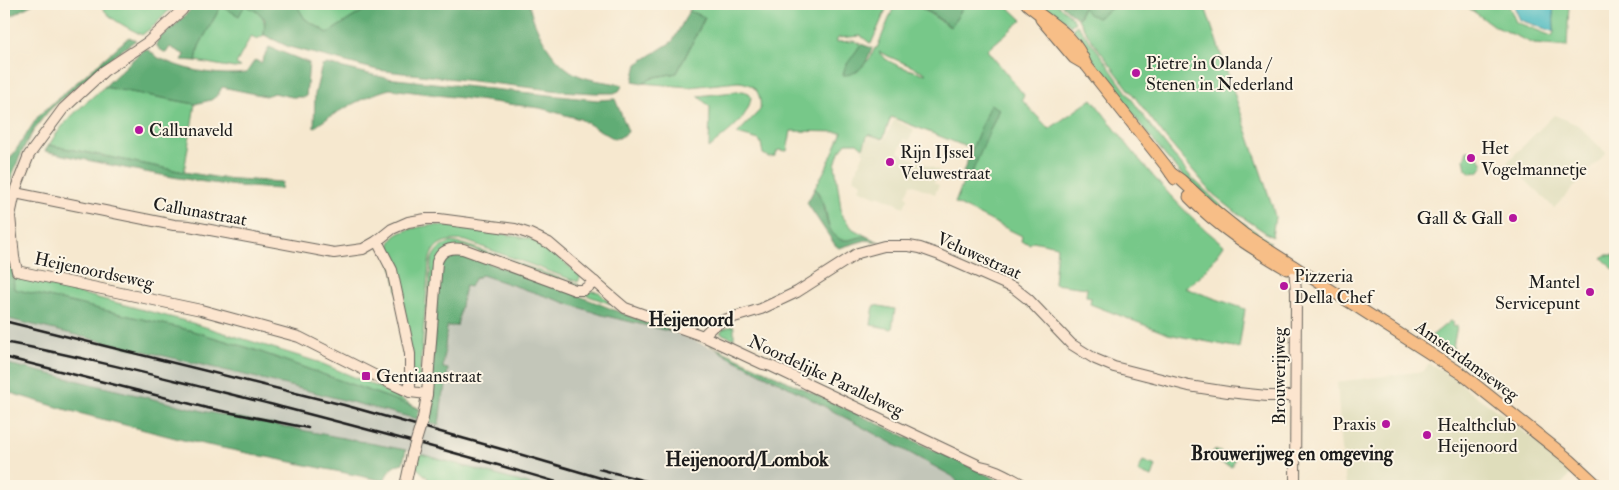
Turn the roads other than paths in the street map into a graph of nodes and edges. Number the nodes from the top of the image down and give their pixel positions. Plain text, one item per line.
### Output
1 (186, 4) edge
2 (1031, 7) edge
3 (15, 193) junction
4 (377, 241) junction
5 (1294, 270) junction
6 (595, 282) junction
7 (702, 336) junction
8 (410, 392) junction
9 (427, 394) junction
10 (1295, 396) junction
11 (404, 486) edge
12 (1026, 486) edge
13 (1295, 486) edge
14 (1598, 486) edge

1 - 3 street, Heijenoordseweg
2 - 5 main road, Amsterdamseweg
3 - 4 street, Callunastraat
3 - 8 street, Heijenoordseweg
4 - 6 street, Callunastraat
4 - 8 street
5 - 10 street, Brouwerijweg
5 - 14 main road, Amsterdamseweg
6 - 7 street, Noordelijke Parallelweg
6 - 9 street
7 - 10 street, Veluwestraat
7 - 12 street, Noordelijke Parallelweg
8 - 9 street, Heijenoordseweg
9 - 11 street, bridge
10 - 13 street, Brouwerijweg

